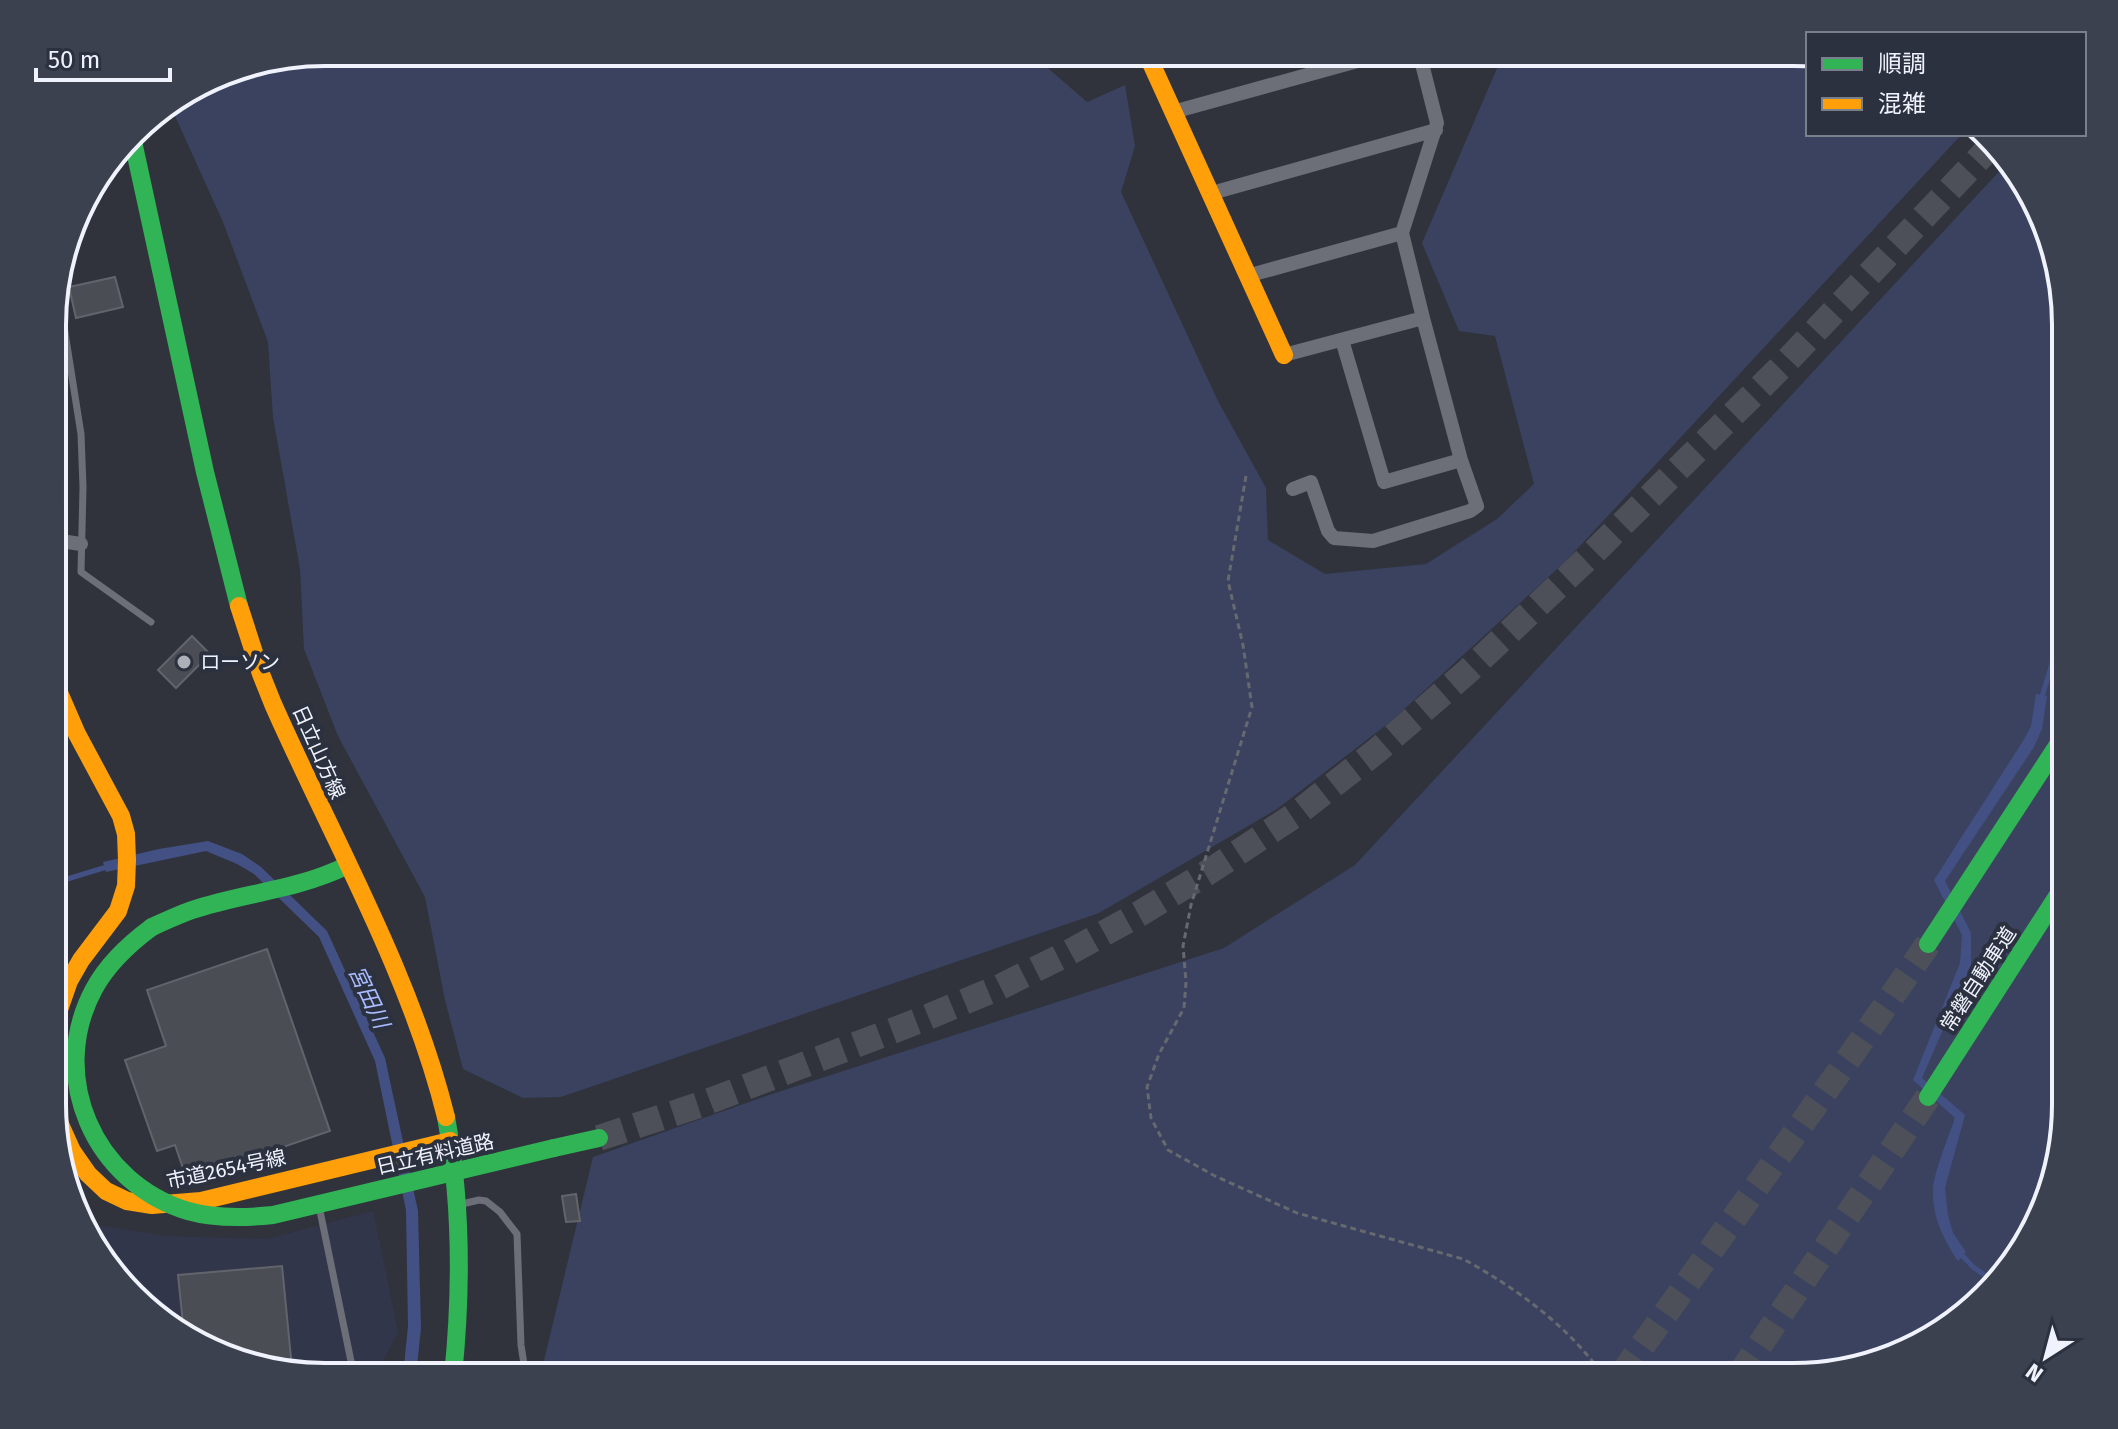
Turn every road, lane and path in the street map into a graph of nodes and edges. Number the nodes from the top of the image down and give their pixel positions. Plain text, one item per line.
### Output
1 (1152, 66) edge
2 (1338, 66) edge
3 (1423, 66) edge
4 (1173, 112) junction
5 (1436, 130) junction
6 (135, 149) edge
7 (1212, 193) junction
8 (1402, 233) junction
9 (1247, 276) junction
10 (1423, 318) junction
11 (66, 335) edge
12 (1342, 340) junction
13 (1284, 355) joint
14 (1461, 460) junction
15 (1246, 476) dead end
16 (1293, 489) dead end
17 (66, 542) edge
18 (81, 544) junction
19 (151, 622) dead end
20 (66, 709) edge
21 (2051, 755) edge
22 (346, 866) junction
23 (2051, 906) edge
24 (1928, 944) tunnel mouth
25 (66, 990) edge
26 (1928, 1097) tunnel mouth
27 (599, 1138) tunnel mouth
28 (450, 1141) junction
29 (69, 1145) edge
30 (317, 1197) dead end
31 (460, 1204) junction
32 (1591, 1362) edge
33 (351, 1363) edge
34 (454, 1363) edge
35 (524, 1363) edge

1 - 4 main road
2 - 4 street
3 - 5 street
4 - 7 main road
5 - 7 street
5 - 8 street
6 - 22 main road, 日立山方線
7 - 9 main road
8 - 9 street
8 - 10 street
9 - 13 main road
10 - 12 street
10 - 14 street
11 - 18 lane
12 - 13 street
12 - 14 street
14 - 16 street
15 - 32 path
17 - 18 street
18 - 19 lane
20 - 25 main road
21 - 24 main road
22 - 27 main road, 日立有料道路, bridge
22 - 28 main road, 日立山方線
23 - 26 main road, 常磐自動車道
28 - 29 main road, 市道2654号線
28 - 31 main road, 日立山方線
30 - 33 lane
31 - 34 main road, 日立山方線
31 - 35 lane

